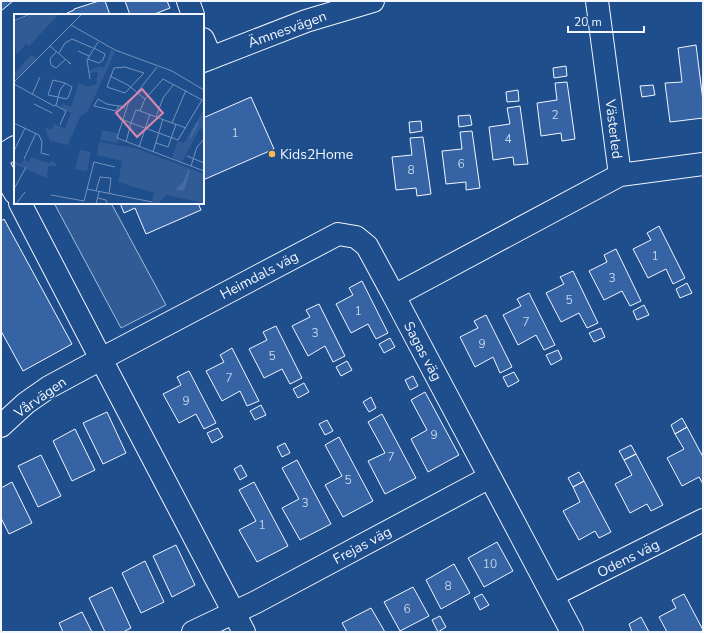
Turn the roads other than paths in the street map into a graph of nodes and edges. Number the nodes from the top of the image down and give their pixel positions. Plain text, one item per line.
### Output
1 (188, 1) edge
2 (373, 1) edge
3 (598, 1) edge
4 (193, 14) edge
5 (206, 53) edge
6 (14, 148) edge
7 (1, 156) edge
8 (703, 164) edge
9 (1, 170) edge
10 (620, 175) junction
11 (14, 191) edge
12 (21, 204) edge
13 (394, 296) junction
14 (101, 359) junction
15 (1, 426) edge
16 (490, 477) junction
17 (703, 520) edge
18 (553, 595) junction
19 (234, 613) junction
20 (193, 632) edge
21 (244, 632) edge
22 (572, 632) edge

1 - 4 street
2 - 5 street, Ämnesvägen
3 - 10 street, Västerled
6 - 7 street
8 - 10 street, Västerled
9 - 11 street
10 - 13 street
12 - 14 street
13 - 14 street, Heimdals väg
13 - 16 street, Sagas väg
14 - 15 street, Vårvägen
14 - 19 street
16 - 18 street, Sagas väg
16 - 19 street, Frejas väg
17 - 18 street, Odens väg
18 - 22 street, Sagas väg
19 - 20 street, Frejas väg
19 - 21 street

